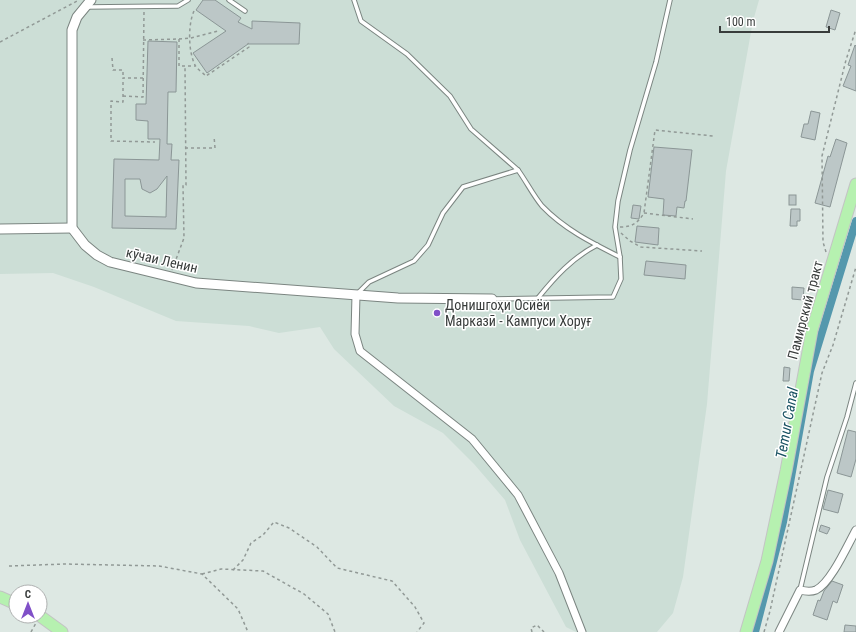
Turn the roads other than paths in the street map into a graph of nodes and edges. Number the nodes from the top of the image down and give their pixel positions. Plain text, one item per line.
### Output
1 (91, 0) edge
2 (188, 0) edge
3 (229, 0) edge
4 (354, 0) edge
5 (670, 0) edge
6 (81, 4) edge
7 (244, 11) dead end
8 (518, 170) junction
9 (856, 184) edge
10 (72, 228) junction
11 (0, 229) edge
12 (596, 245) junction
13 (620, 257) junction
14 (356, 295) junction
15 (538, 298) junction
16 (492, 299) joint
17 (856, 383) edge
18 (856, 530) edge
19 (800, 590) junction
20 (48, 622) edge
21 (62, 632) edge
22 (582, 632) edge
23 (746, 632) edge
24 (779, 632) edge

1 - 6 street
2 - 6 lane
3 - 7 lane
4 - 8 lane
5 - 13 lane
6 - 10 street
8 - 12 lane
8 - 14 lane
9 - 23 main road, Памирский тракт
10 - 11 street
10 - 14 street, кӯчаи Ленин
12 - 13 lane
12 - 15 lane
13 - 15 lane
14 - 16 street, кӯчаи Ленин
14 - 22 street
15 - 16 lane
17 - 19 lane
18 - 19 street
19 - 24 street
20 - 21 main road

